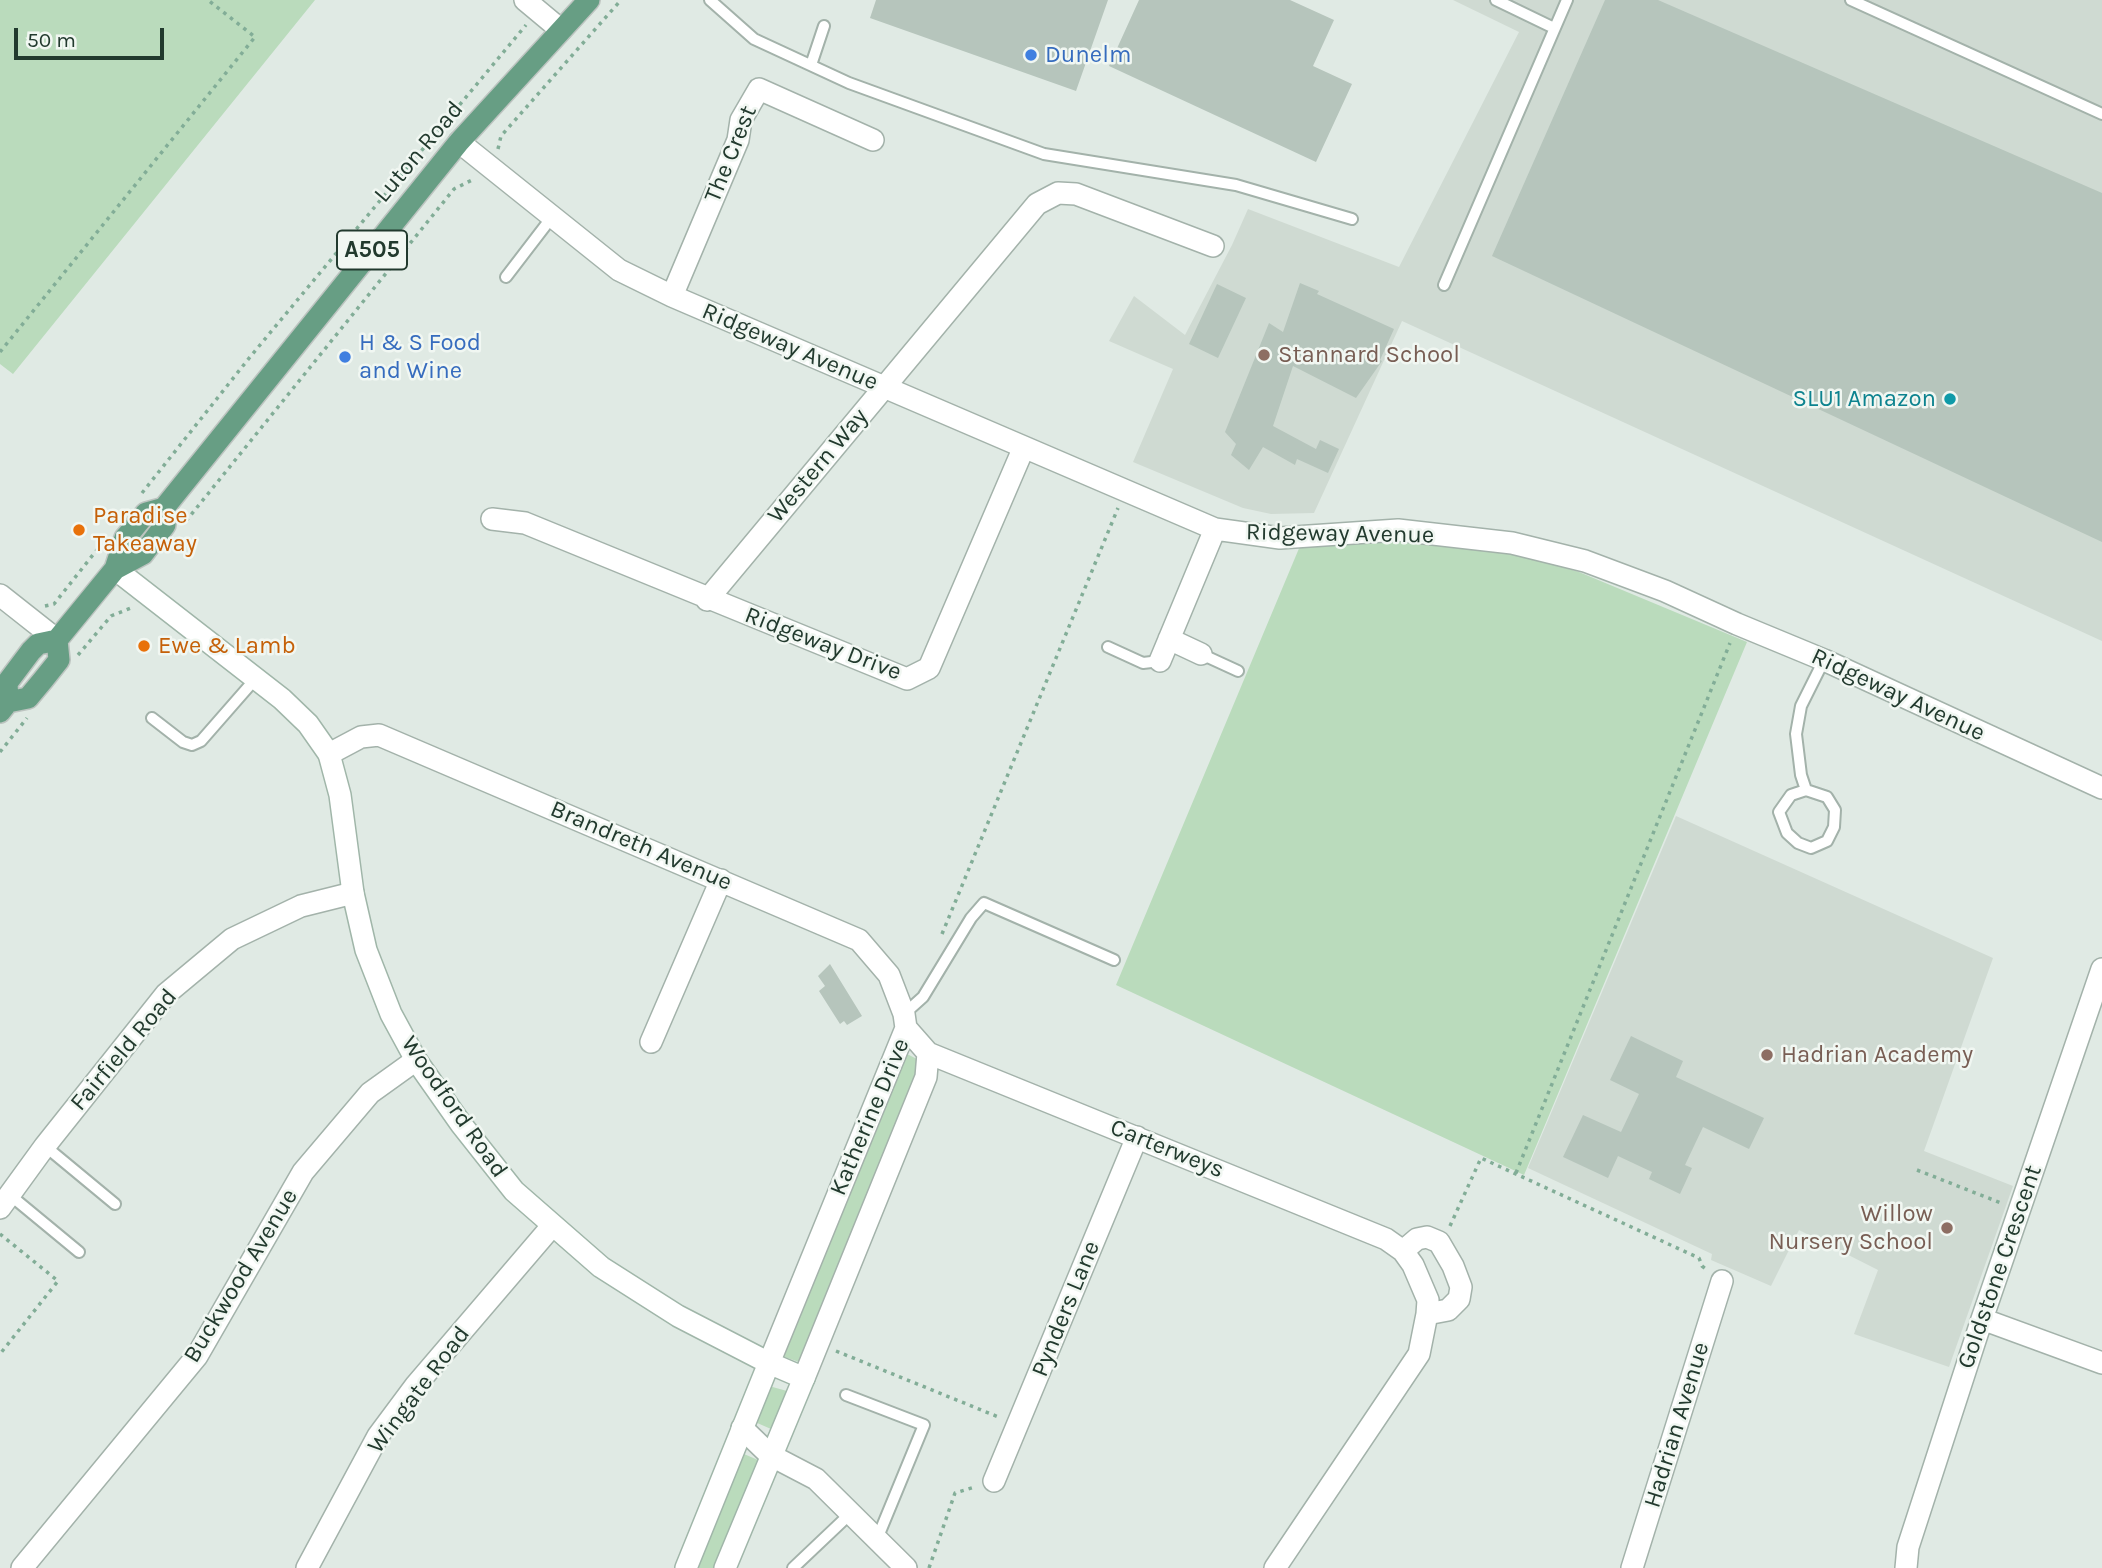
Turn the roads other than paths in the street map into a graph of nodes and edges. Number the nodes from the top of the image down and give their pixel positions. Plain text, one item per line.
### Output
1 (525, 0) edge
2 (589, 0) edge
3 (710, 0) edge
4 (1496, 0) edge
5 (1567, 0) edge
6 (1851, 0) edge
7 (824, 26) dead end
8 (1554, 29) junction
9 (561, 30) junction
10 (811, 65) junction
11 (2102, 114) edge
12 (873, 140) dead end
13 (459, 142) junction
14 (552, 217) junction
15 (1352, 219) dead end
16 (1213, 246) dead end
17 (506, 276) dead end
18 (1444, 285) dead end
19 (672, 296) junction
20 (883, 387) junction
21 (1024, 447) junction
22 (492, 519) dead end
23 (1216, 529) junction
24 (115, 569) junction
25 (0, 594) edge
26 (707, 600) junction
27 (1169, 639) junction
28 (57, 640) junction
29 (1108, 647) dead end
30 (1201, 654) joint
31 (1824, 660) junction
32 (1160, 661) joint
33 (1238, 671) dead end
34 (257, 677) junction
35 (4, 707) edge
36 (152, 718) dead end
37 (329, 754) junction
38 (2102, 788) edge
39 (1806, 790) junction
40 (721, 880) junction
41 (353, 893) junction
42 (1114, 960) dead end
43 (2102, 969) edge
44 (905, 1021) junction
45 (651, 1042) dead end
46 (928, 1053) junction
47 (416, 1060) junction
48 (1137, 1137) junction
49 (44, 1146) junction
50 (7, 1189) edge
51 (115, 1204) dead end
52 (552, 1226) junction
53 (1403, 1251) junction
54 (79, 1252) dead end
55 (1722, 1281) road end
56 (1427, 1314) junction
57 (1982, 1319) junction
58 (769, 1363) junction
59 (2102, 1363) edge
60 (804, 1378) junction
61 (846, 1395) dead end
62 (742, 1428) junction
63 (770, 1455) junction
64 (994, 1481) road end
65 (851, 1513) junction
66 (877, 1539) junction
67 (22, 1568) edge
68 (307, 1568) edge
69 (686, 1568) edge
70 (725, 1568) edge
71 (793, 1568) edge
72 (906, 1568) edge
73 (1275, 1568) edge
74 (1632, 1568) edge
75 (1906, 1568) edge

1 - 9 street
2 - 9 main road, Luton Road / A505
3 - 10 lane
4 - 8 lane
5 - 8 lane
6 - 11 lane
7 - 10 lane
8 - 18 lane
9 - 13 main road, Luton Road / A505
10 - 15 lane
12 - 19 street, The Crest
13 - 14 street, Ridgeway Avenue
13 - 24 main road, Luton Road / A505
14 - 17 lane
14 - 19 street, Ridgeway Avenue
16 - 20 street, Western Way
19 - 20 street, Ridgeway Avenue
20 - 21 street, Ridgeway Avenue
20 - 26 street, Western Way
21 - 23 street, Ridgeway Avenue
21 - 26 street, Ridgeway Drive
22 - 26 street, Ridgeway Drive
23 - 27 street
23 - 31 street, Ridgeway Avenue
24 - 28 main road, Luton Road / A505
24 - 34 street, Woodford Road
25 - 28 street
27 - 30 street
27 - 32 street
28 - 35 main road, Luton Road / A505
29 - 32 lane
30 - 33 lane
31 - 38 street, Ridgeway Avenue
31 - 39 lane
34 - 36 lane
34 - 37 street, Woodford Road
37 - 40 street, Brandreth Avenue
37 - 41 street, Woodford Road
39 - 39 lane
40 - 44 street, Brandreth Avenue
40 - 45 street
41 - 47 street, Woodford Road
41 - 49 street, Fairfield Road
42 - 44 lane
43 - 57 street, Goldstone Crescent
44 - 46 street, Katherine Drive
44 - 58 street, Katherine Drive
46 - 48 street, Carterweys
46 - 60 street, Katherine Drive
47 - 52 street, Woodford Road
47 - 67 street, Buckwood Avenue
48 - 53 street, Carterweys
48 - 64 street, Pynders Lane
49 - 50 street, Fairfield Road
49 - 51 lane
50 - 54 lane
52 - 58 street, Woodford Road
52 - 68 street, Wingate Road
53 - 56 street, Carterweys
53 - 56 street
55 - 74 street, Hadrian Avenue
56 - 73 street, Carterweys
57 - 59 street
57 - 75 street, Goldstone Crescent
58 - 60 street
58 - 62 street, Katherine Drive
60 - 63 street, Katherine Drive
61 - 66 lane
62 - 63 street
62 - 69 street, Katherine Drive
63 - 65 street
63 - 70 street, Katherine Drive
65 - 66 street
65 - 71 lane
66 - 72 street

